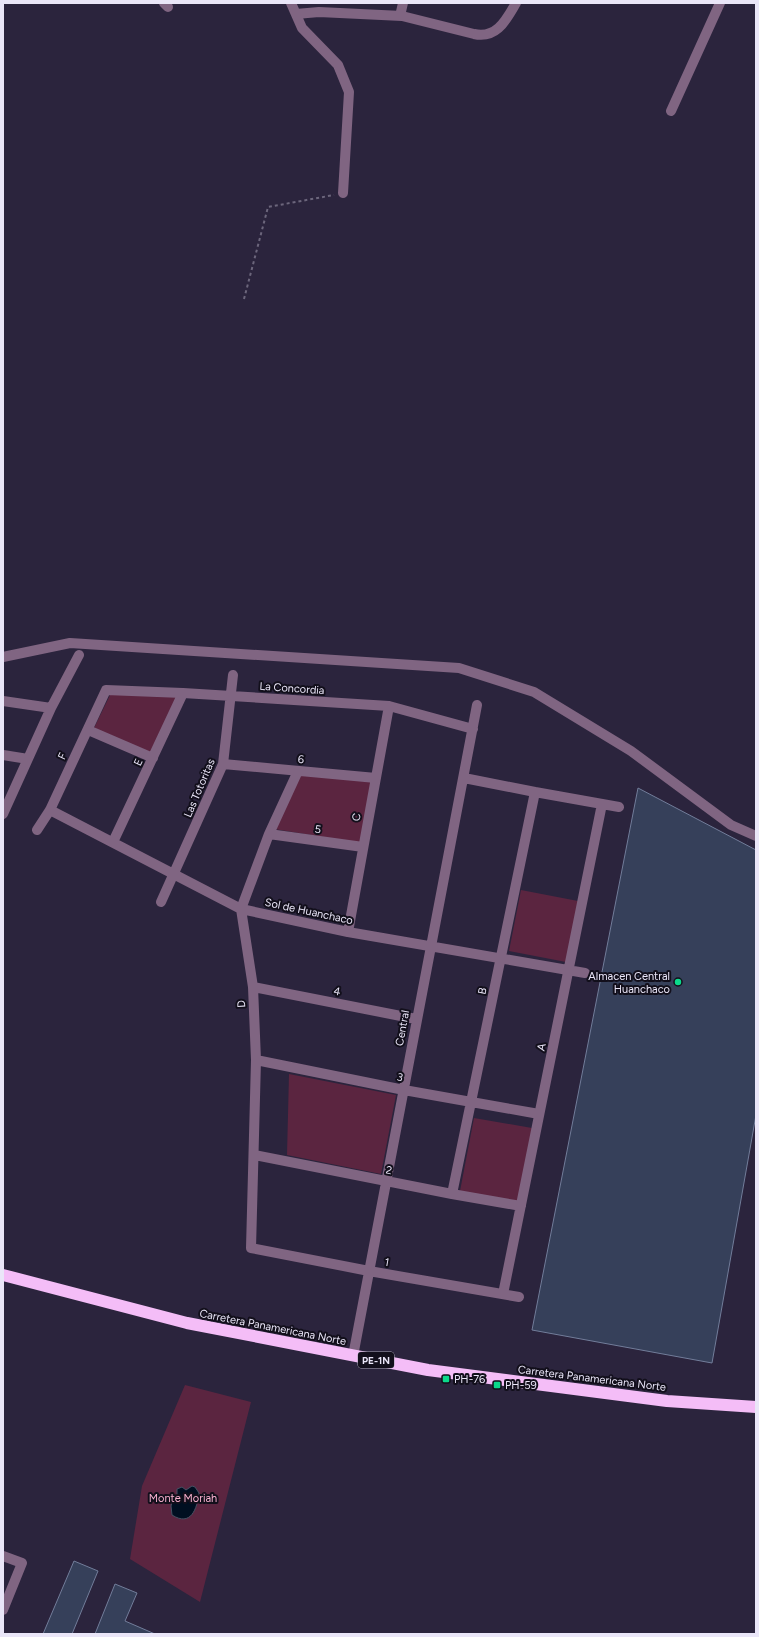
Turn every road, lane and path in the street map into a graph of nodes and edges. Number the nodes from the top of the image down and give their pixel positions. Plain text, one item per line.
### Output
1 (291, 3) edge
2 (403, 3) edge
3 (516, 3) edge
4 (720, 3) edge
5 (296, 14) junction
6 (400, 16) junction
7 (671, 111) dead end
8 (343, 193) joint
9 (244, 299) dead end
10 (79, 655) dead end
11 (3, 657) edge
12 (233, 675) dead end
13 (106, 690) joint
14 (183, 693) junction
15 (230, 696) junction
16 (3, 701) edge
17 (389, 706) junction
18 (478, 706) dead end
19 (51, 708) junction
20 (473, 729) junction
21 (88, 730) junction
22 (3, 755) edge
23 (153, 758) junction
24 (28, 759) junction
25 (223, 764) junction
26 (298, 771) junction
27 (376, 778) junction
28 (464, 778) junction
29 (535, 792) junction
30 (602, 804) junction
31 (619, 807) dead end
32 (4, 809) edge
33 (50, 810) junction
34 (37, 830) dead end
35 (269, 834) junction
36 (756, 836) edge
37 (114, 842) junction
38 (363, 847) junction
39 (174, 874) junction
40 (161, 902) dead end
41 (241, 909) junction
42 (348, 932) junction
43 (431, 945) junction
44 (501, 958) junction
45 (569, 970) junction
46 (585, 973) dead end
47 (252, 987) junction
48 (416, 1019) junction
49 (256, 1060) junction
50 (404, 1090) junction
51 (471, 1102) junction
52 (539, 1114) junction
53 (254, 1155) junction
54 (386, 1181) junction
55 (452, 1194) junction
56 (521, 1206) junction
57 (251, 1248) joint
58 (369, 1271) junction
59 (3, 1275) edge
60 (503, 1294) junction
61 (519, 1297) dead end
62 (352, 1356) junction
63 (756, 1407) edge
64 (3, 1556) edge
65 (3, 1610) edge

1 - 5 street
2 - 6 street
3 - 6 street
4 - 7 street
5 - 6 street
5 - 8 street
8 - 9 path
10 - 19 street
11 - 36 street
12 - 15 street, Las Totoritas
13 - 14 street, La Concordia
13 - 21 street, F
14 - 15 street, La Concordia
14 - 23 street, E
15 - 17 street, La Concordia
15 - 25 street, Las Totoritas
16 - 19 street
17 - 20 street, La Concordia
17 - 27 street, C
18 - 20 street, Central
19 - 24 street
20 - 28 street, Central
21 - 23 street
21 - 33 street, F
22 - 24 street
23 - 37 street, E
24 - 32 street
25 - 26 street, 6
25 - 39 street, Las Totoritas
26 - 27 street, 6
26 - 35 street, D
27 - 38 street, C
28 - 29 street
28 - 43 street, Central
29 - 30 street
29 - 44 street, B
30 - 31 street
30 - 45 street, A
33 - 34 street, F
33 - 37 street, Sol de Huanchaco
35 - 38 street, 5
35 - 41 street, D
37 - 39 street, Sol de Huanchaco
38 - 42 street, C
39 - 40 street, Las Totoritas
39 - 41 street, Sol de Huanchaco
41 - 42 street, Sol de Huanchaco
41 - 47 street, D
42 - 43 street, Sol de Huanchaco
43 - 44 street, Sol de Huanchaco
43 - 48 street, Central
44 - 45 street, Sol de Huanchaco
44 - 51 street, B
45 - 46 street, Sol de Huanchaco
45 - 52 street, A
47 - 48 street, 4
47 - 49 street, D
48 - 50 street, Central
49 - 50 street, 3
49 - 53 street, D
50 - 51 street, 3
50 - 54 street, Central
51 - 52 street, 3
51 - 55 street, B
52 - 56 street, A
53 - 54 street, 2
53 - 57 street, D
54 - 55 street, 2
54 - 58 street, Central
55 - 56 street, 2
56 - 60 street, A
57 - 58 street, 1
58 - 60 street, 1
58 - 62 street, Central
59 - 62 highway, Carretera Panamericana Norte / PE-1N
60 - 61 street, 1
62 - 63 highway, Carretera Panamericana Norte / PE-1N
64 - 65 street

